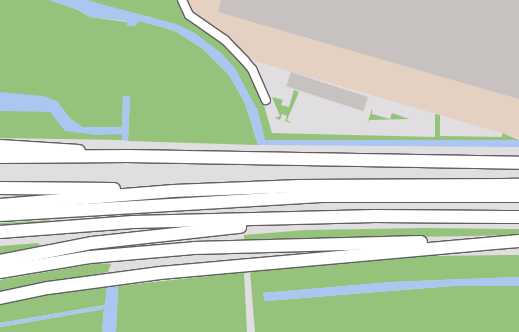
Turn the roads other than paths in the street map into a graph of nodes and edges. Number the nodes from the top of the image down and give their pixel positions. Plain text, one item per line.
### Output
1 (182, 0) edge
2 (266, 100) dead end
3 (0, 146) edge
4 (120, 156) junction
5 (0, 157) edge
6 (519, 163) edge
7 (519, 185) edge
8 (0, 188) edge
9 (173, 191) junction
10 (519, 196) edge
11 (0, 205) edge
12 (0, 215) edge
13 (375, 216) junction
14 (519, 217) edge
15 (0, 232) edge
16 (519, 241) edge
17 (0, 261) edge
18 (0, 272) edge
19 (0, 298) edge

1 - 2 street
3 - 4 highway
4 - 5 highway
4 - 6 highway
7 - 9 highway
8 - 9 highway
9 - 11 highway
10 - 12 highway
13 - 14 highway
13 - 15 highway
13 - 17 highway
16 - 18 highway
16 - 19 highway

